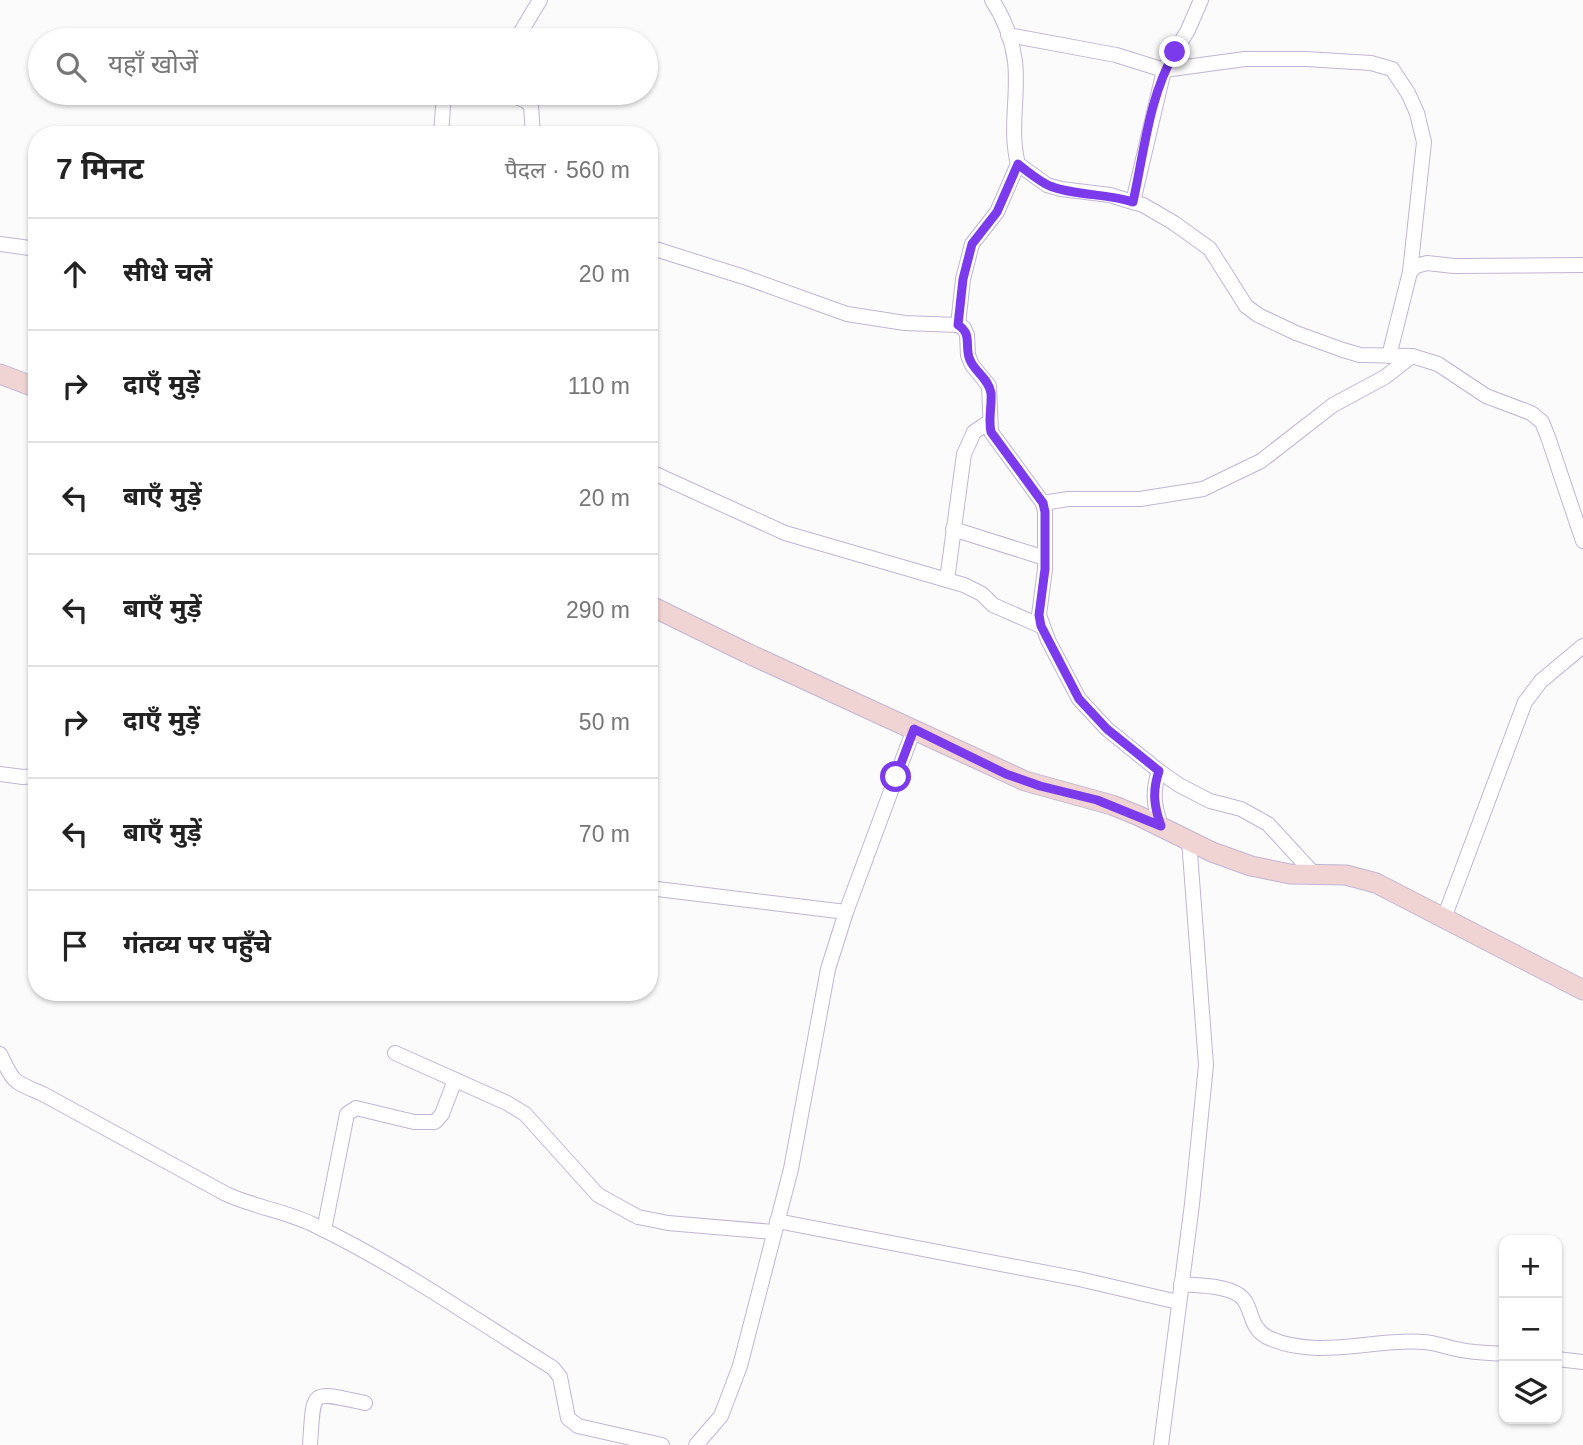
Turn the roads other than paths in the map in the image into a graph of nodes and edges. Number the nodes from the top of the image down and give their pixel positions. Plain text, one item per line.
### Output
1 (540, 0) edge
2 (992, 0) edge
3 (1201, 0) edge
4 (523, 28) edge
5 (1008, 35) junction
6 (1164, 70) junction
7 (443, 105) edge
8 (530, 105) edge
9 (442, 126) edge
10 (532, 126) edge
11 (1018, 164) junction
12 (1133, 202) junction
13 (0, 244) edge
14 (28, 247) edge
15 (658, 250) edge
16 (1583, 265) edge
17 (1410, 272) junction
18 (958, 325) junction
19 (1389, 356) junction
20 (1412, 356) junction
21 (0, 374) edge
22 (28, 385) edge
23 (989, 422) junction
24 (658, 475) edge
25 (1043, 503) junction
26 (953, 529) junction
27 (1583, 541) edge
28 (1045, 558) junction
29 (947, 580) junction
30 (658, 609) edge
31 (1041, 626) junction
32 (1583, 646) edge
33 (914, 729) junction
34 (1159, 771) junction
35 (0, 774) edge
36 (28, 777) edge
37 (1161, 826) junction
38 (1189, 840) junction
39 (1314, 874) junction
40 (658, 889) edge
41 (846, 912) junction
42 (1444, 918) junction
43 (1583, 990) edge
44 (395, 1053) dead end
45 (0, 1054) edge
46 (455, 1080) junction
47 (775, 1227) junction
48 (324, 1230) junction
49 (1181, 1284) junction
50 (1178, 1302) junction
51 (1499, 1354) edge
52 (1562, 1360) edge
53 (1583, 1362) edge
54 (365, 1403) dead end
55 (310, 1445) edge
56 (662, 1445) edge
57 (696, 1445) edge
58 (1161, 1445) edge

1 - 4 street
2 - 5 street
3 - 6 street
5 - 6 street
5 - 11 street
6 - 12 street
6 - 17 street
7 - 9 street
8 - 10 street
11 - 12 street
11 - 18 street
12 - 19 street
13 - 14 street
15 - 18 street
16 - 17 street
17 - 19 street
18 - 23 street
19 - 20 street
20 - 25 street
20 - 27 street
21 - 22 street
23 - 25 street
23 - 26 street
24 - 29 street
25 - 28 street
26 - 28 street
26 - 29 street
28 - 31 street
29 - 31 street
30 - 33 street
31 - 34 street
32 - 42 street
33 - 37 street
33 - 41 street
34 - 37 street
34 - 39 street
35 - 36 street
37 - 38 street
38 - 39 street
38 - 49 street
39 - 42 street
40 - 41 street
41 - 47 street
42 - 43 street
44 - 46 street
45 - 48 street
46 - 47 street
46 - 48 street
47 - 50 street
47 - 57 street
48 - 56 street
49 - 50 street
49 - 51 street
50 - 58 street
52 - 53 street
54 - 55 street

